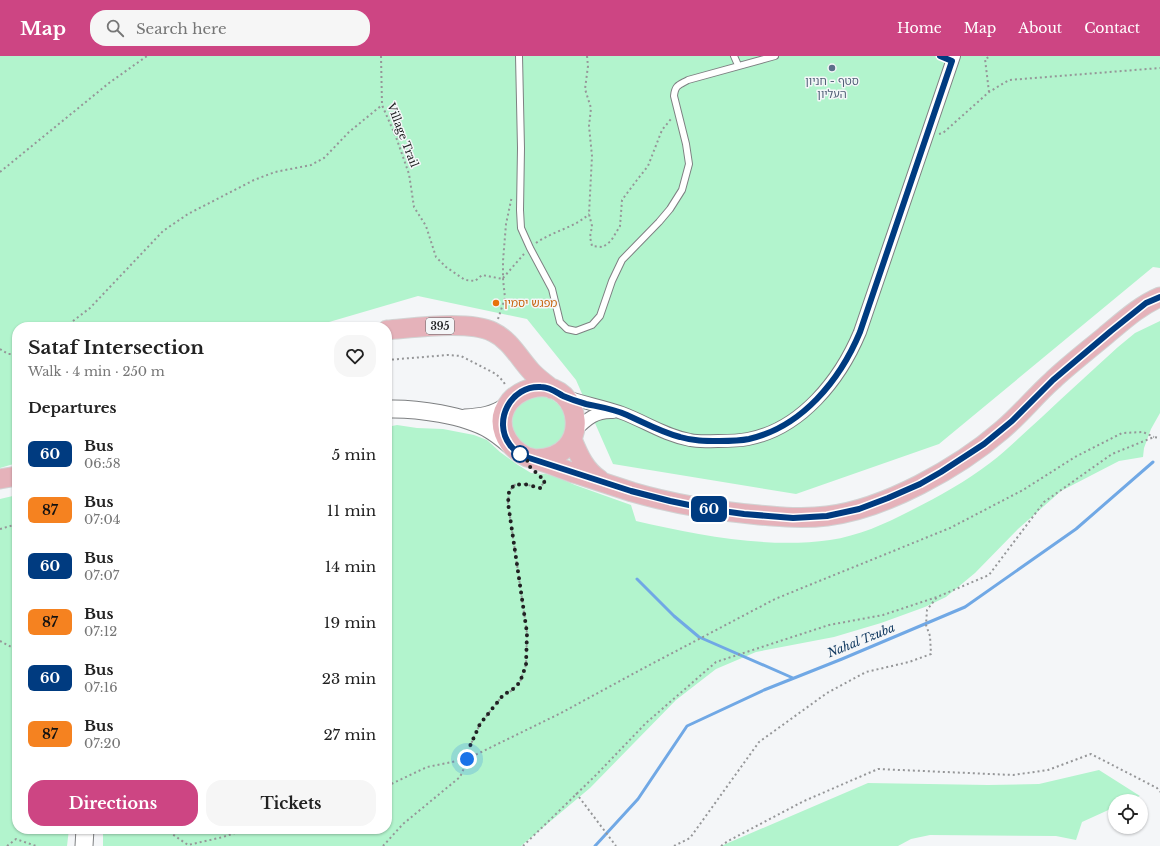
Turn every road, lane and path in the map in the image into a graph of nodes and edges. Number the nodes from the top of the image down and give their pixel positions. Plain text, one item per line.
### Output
1 (147, 56) edge
2 (381, 56) edge
3 (520, 56) edge
4 (588, 56) edge
5 (734, 56) edge
6 (775, 56) edge
7 (940, 56) edge
8 (990, 56) edge
9 (953, 59) edge
10 (738, 66) junction
11 (1160, 68) edge
12 (989, 92) junction
13 (382, 105) junction
14 (676, 106) junction
15 (925, 140) junction
16 (0, 172) edge
17 (512, 194) dead end
18 (589, 214) junction
19 (530, 248) junction
20 (503, 279) junction
21 (1160, 297) edge
22 (72, 322) edge
23 (392, 330) edge
24 (498, 335) junction
25 (0, 349) edge
26 (12, 354) edge
27 (392, 360) edge
28 (558, 392) junction
29 (508, 404) junction
30 (392, 409) edge
31 (626, 414) junction
32 (460, 418) junction
33 (573, 435) junction
34 (1154, 437) junction
35 (1160, 438) edge
36 (510, 445) junction
37 (538, 468) junction
38 (12, 477) edge
39 (0, 479) edge
40 (612, 485) junction
41 (12, 525) edge
42 (0, 529) edge
43 (937, 597) junction
44 (0, 641) edge
45 (12, 647) edge
46 (467, 759) junction
47 (392, 784) edge
48 (1160, 792) edge
49 (576, 793) junction
50 (85, 834) edge
51 (172, 834) edge
52 (232, 834) edge
53 (7, 846) edge
54 (36, 846) edge
55 (84, 846) edge
56 (383, 846) edge
57 (523, 846) edge
58 (616, 846) edge
59 (674, 846) edge
60 (721, 846) edge

1 - 16 path
2 - 13 path, Village Trail
3 - 19 lane
4 - 18 path
5 - 10 lane
6 - 10 lane
7 - 9 lane
8 - 12 path
9 - 15 street
10 - 14 lane
11 - 12 path
12 - 15 path
13 - 20 path, Village Trail
13 - 22 path
14 - 18 path
14 - 19 lane
15 - 31 street
17 - 20 path
18 - 19 path
19 - 20 path
20 - 24 path
21 - 40 main road
23 - 24 main road, 395
24 - 28 main road
24 - 29 main road
25 - 26 path
27 - 29 path
28 - 29 main road
28 - 31 street
28 - 33 main road
29 - 32 main road
29 - 36 main road
30 - 32 main road
31 - 33 street
32 - 36 main road
33 - 37 main road
33 - 40 main road
34 - 35 path
34 - 43 path
34 - 46 path
36 - 37 main road
37 - 40 main road
37 - 46 path
38 - 39 main road
41 - 42 path
43 - 49 path
43 - 59 path
44 - 45 path
46 - 47 path
46 - 56 path
48 - 60 path
49 - 57 path
49 - 58 path
50 - 55 main road
51 - 52 path
53 - 54 path

